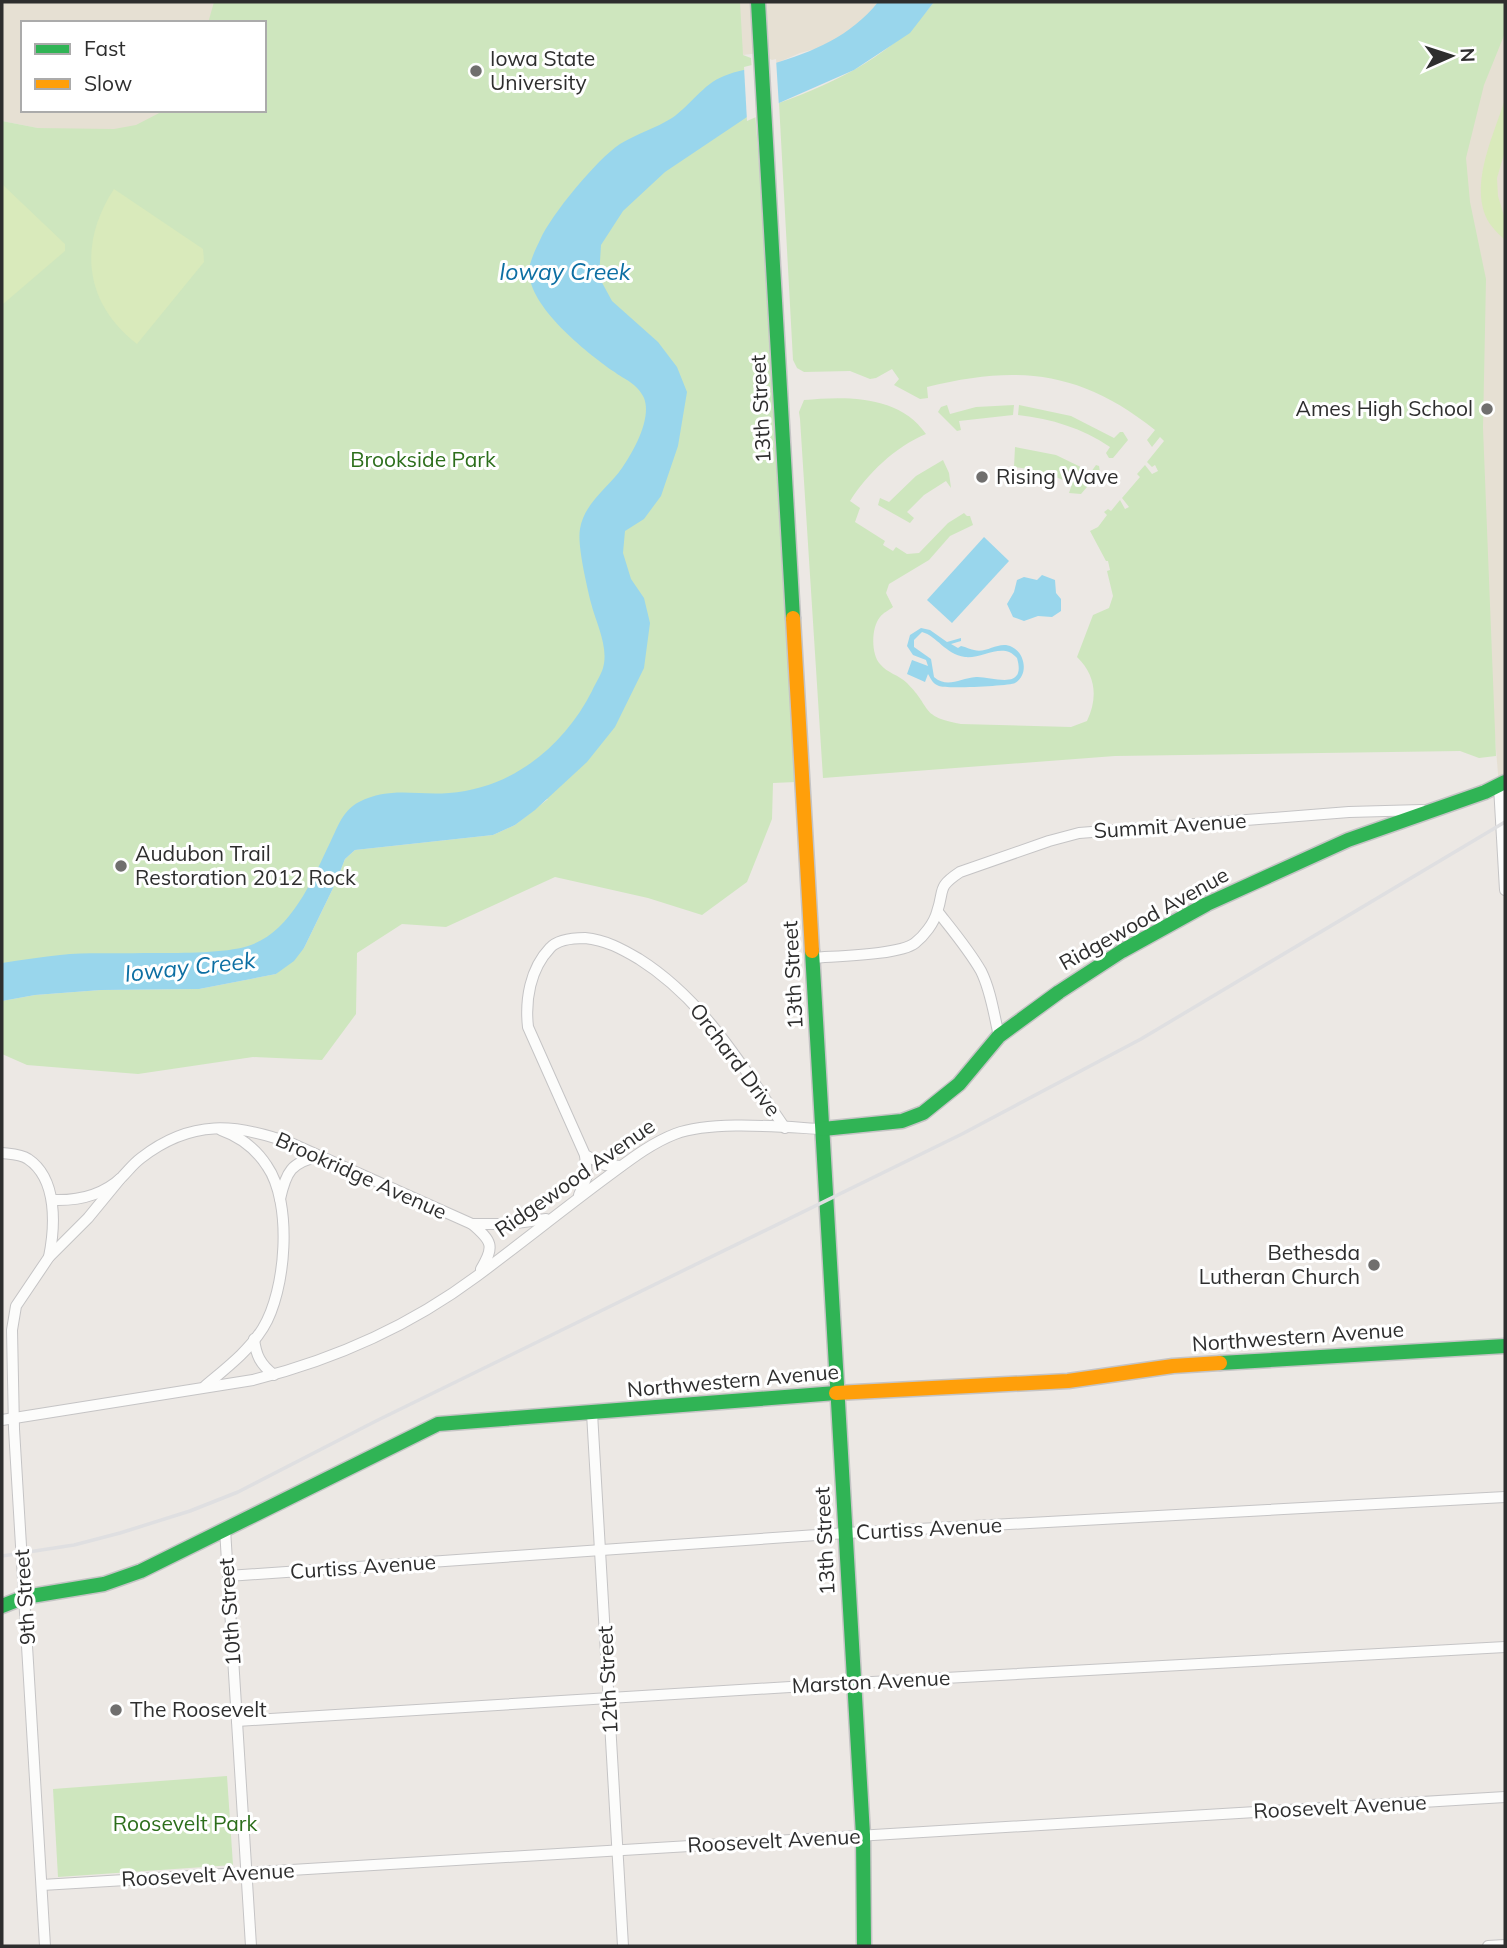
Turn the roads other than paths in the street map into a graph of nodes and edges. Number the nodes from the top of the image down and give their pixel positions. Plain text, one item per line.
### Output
1 (758, 2) edge
2 (1502, 784) edge
3 (1435, 809) junction
4 (1505, 890) edge
5 (937, 912) junction
6 (813, 958) junction
7 (999, 1036) junction
8 (218, 1128) junction
9 (785, 1128) junction
10 (823, 1129) junction
11 (2, 1153) edge
12 (585, 1155) junction
13 (320, 1156) junction
14 (621, 1166) junction
15 (121, 1179) junction
16 (579, 1197) junction
17 (280, 1199) junction
18 (52, 1200) junction
19 (548, 1219) junction
20 (472, 1224) junction
21 (49, 1257) junction
22 (476, 1277) junction
23 (254, 1339) junction
24 (1505, 1346) edge
25 (274, 1374) junction
26 (205, 1386) junction
27 (838, 1393) junction
28 (592, 1413) junction
29 (14, 1418) junction
30 (2, 1420) edge
31 (1505, 1497) edge
32 (225, 1529) junction
33 (846, 1533) junction
34 (600, 1551) junction
35 (228, 1576) junction
36 (25, 1597) junction
37 (2, 1606) edge
38 (1505, 1647) edge
39 (854, 1683) junction
40 (609, 1699) junction
41 (237, 1721) junction
42 (1505, 1797) edge
43 (863, 1835) junction
44 (618, 1850) junction
45 (246, 1872) junction
46 (42, 1885) junction
47 (1505, 1945) edge
48 (45, 1946) edge
49 (251, 1946) edge
50 (624, 1946) edge
51 (864, 1946) edge
52 (1488, 1946) edge

1 - 6 street, 13th Street
2 - 3 street, Ridgewood Avenue
2 - 4 street
3 - 5 street, Summit Avenue
3 - 7 street, Ridgewood Avenue
5 - 6 street, Summit Avenue
5 - 7 street
6 - 10 street, 13th Street
7 - 10 street, Ridgewood Avenue
8 - 13 street, Brookridge Avenue
8 - 15 street, Brookridge Avenue
8 - 17 street
9 - 10 street, Ridgewood Avenue
9 - 12 street, Orchard Drive
9 - 14 street, Ridgewood Avenue
10 - 27 street, 13th Street
11 - 18 street
12 - 14 street
12 - 16 street, Orchard Drive
13 - 17 street
13 - 20 street, Brookridge Avenue
14 - 16 street, Ridgewood Avenue
15 - 18 street, Brookridge Avenue
15 - 21 street, 9th Street
16 - 19 street, Ridgewood Avenue
17 - 23 street
18 - 21 street, 9th Street
19 - 20 street, Brookridge Avenue
19 - 22 street, Ridgewood Avenue
20 - 22 street, Brookridge Avenue
21 - 29 street, 9th Street
22 - 25 street, Ridgewood Avenue
23 - 25 street
23 - 26 street
24 - 27 street, Northwestern Avenue
25 - 26 street, Ridgewood Avenue
26 - 29 street, Ridgewood Avenue
27 - 28 street, Northwestern Avenue
27 - 33 street, 13th Street
28 - 32 street, Northwestern Avenue
28 - 34 street, 12th Street
29 - 30 street, Ridgewood Avenue
29 - 36 street, 9th Street
31 - 33 street, Curtiss Avenue
32 - 35 street, 10th Street
32 - 36 street, Northwestern Avenue
33 - 34 street, Curtiss Avenue
33 - 39 street, 13th Street
34 - 35 street, Curtiss Avenue
34 - 40 street, 12th Street
35 - 41 street, 10th Street
36 - 37 street, Northwestern Avenue
36 - 46 street, 9th Street
38 - 39 street, Marston Avenue
39 - 40 street, Marston Avenue
39 - 43 street, 13th Street
40 - 41 street, Marston Avenue
40 - 44 street, 12th Street
41 - 45 street, 10th Street
42 - 43 street, Roosevelt Avenue
43 - 44 street, Roosevelt Avenue
43 - 51 street, 13th Street
44 - 45 street, Roosevelt Avenue
44 - 50 street, 12th Street
45 - 46 street, Roosevelt Avenue
45 - 49 street, 10th Street
46 - 48 street, 9th Street
47 - 52 street

